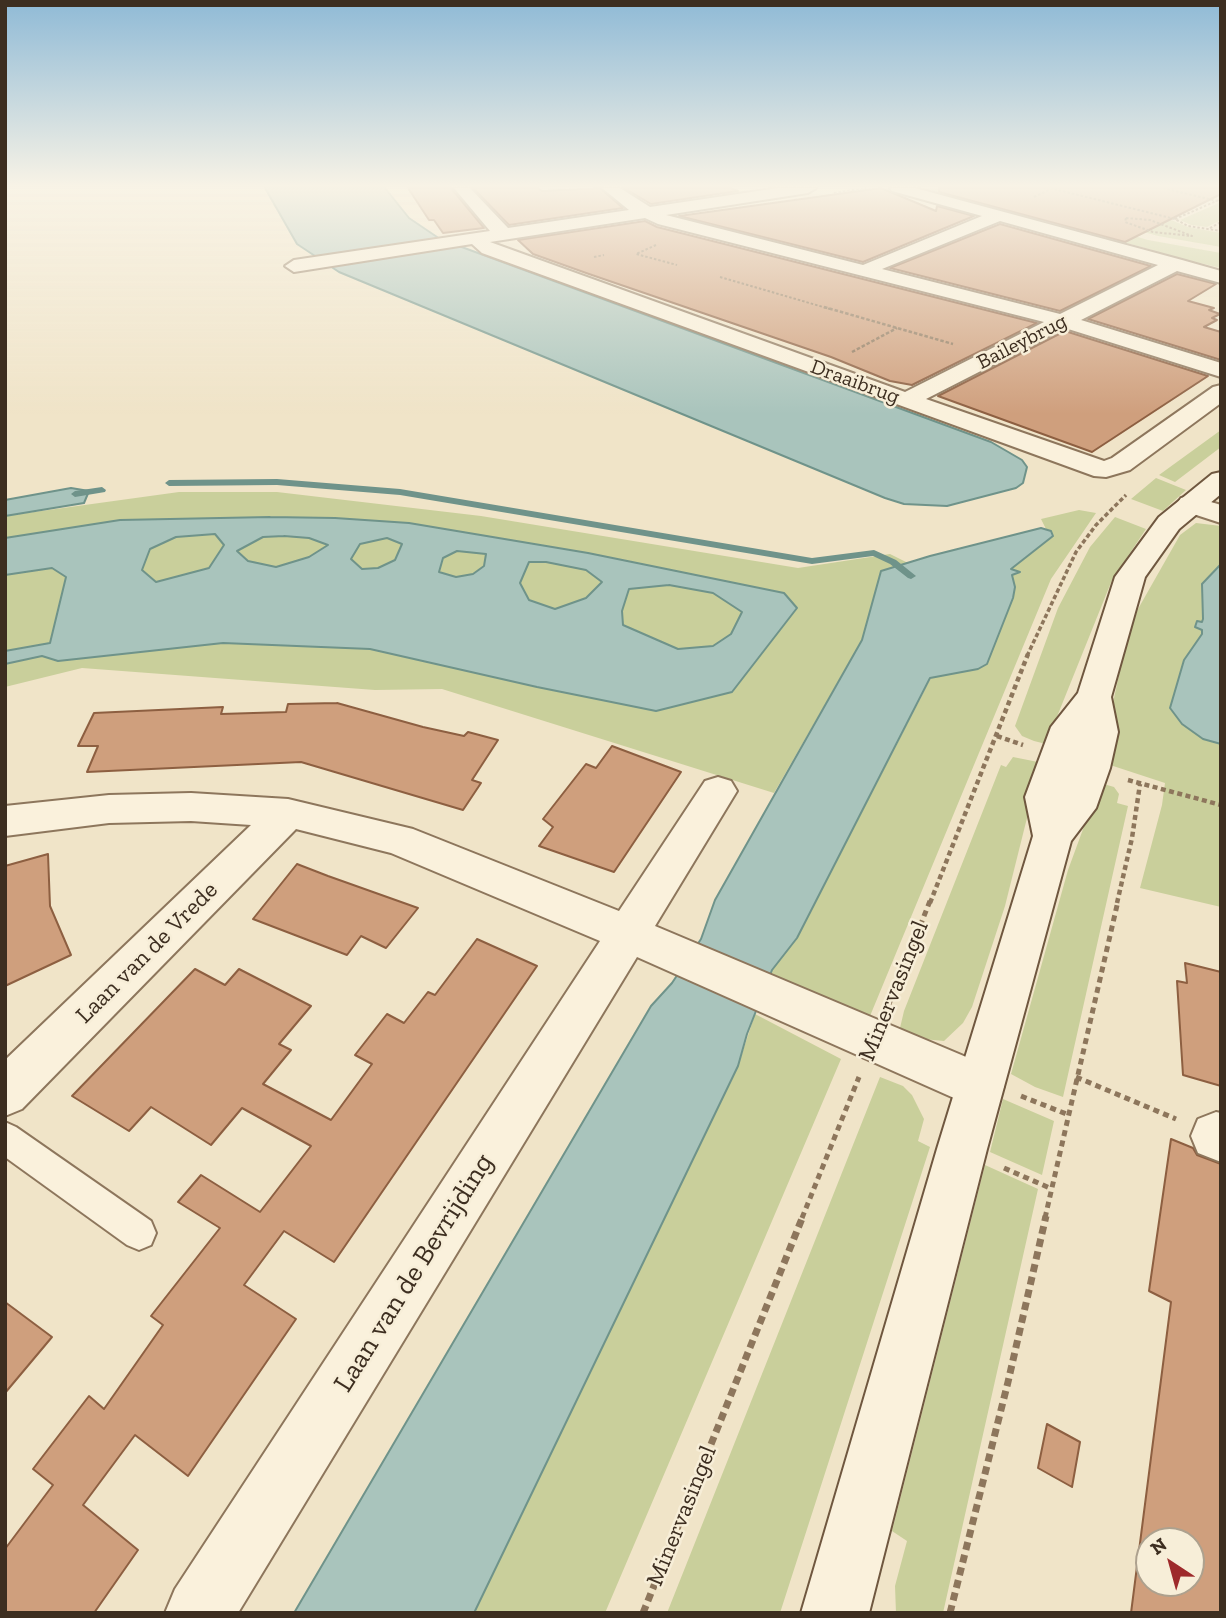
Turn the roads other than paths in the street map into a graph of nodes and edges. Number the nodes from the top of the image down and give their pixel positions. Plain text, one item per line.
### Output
1 (313, 264) edge
2 (528, 264) edge
3 (838, 264) edge
4 (878, 264) edge
5 (1175, 264) joint
6 (302, 265) dead end
7 (867, 271) junction
8 (1221, 277) edge
9 (1063, 321) junction
10 (1221, 370) edge
11 (1221, 392) edge
12 (907, 400) junction
13 (1221, 480) edge
14 (1191, 504) junction
15 (1221, 515) edge
16 (718, 791) dead end
17 (288, 813) junction
18 (5, 821) edge
19 (644, 941) junction
20 (980, 1086) junction
21 (5, 1093) edge
22 (5, 1138) edge
23 (139, 1233) dead end
24 (199, 1613) edge
25 (835, 1613) edge

1 - 6 street
2 - 12 street, Draaibrug
3 - 7 street
4 - 7 street
5 - 8 street
5 - 9 street, Baileybrug
7 - 9 street
9 - 10 street
9 - 12 street, Baileybrug
11 - 12 street, Draaibrug
13 - 14 street
14 - 15 street
14 - 20 street
16 - 19 street, Laan van de Bevrijding
17 - 18 street
17 - 19 street
17 - 21 street, Laan van de Vrede
19 - 20 street
19 - 24 street, Laan van de Bevrijding
20 - 25 street
22 - 23 lane

